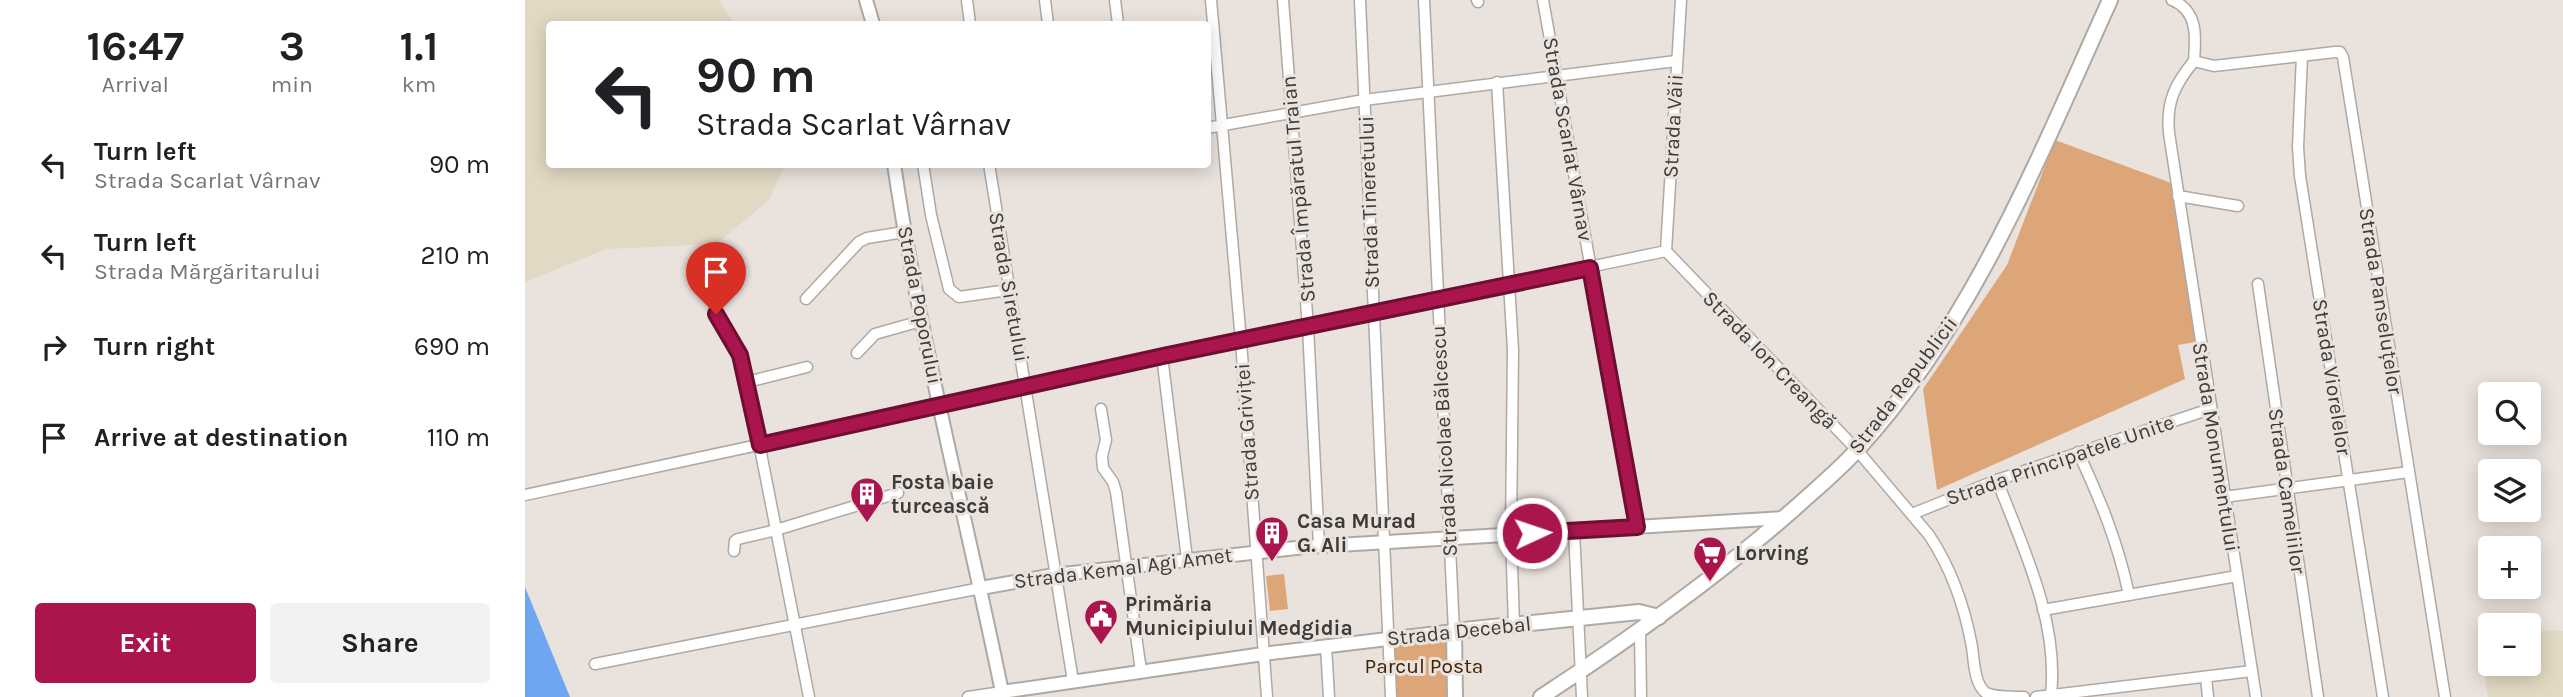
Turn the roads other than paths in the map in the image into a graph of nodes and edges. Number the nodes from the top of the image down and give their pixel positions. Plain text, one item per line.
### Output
1 (866, 0) edge
2 (967, 0) edge
3 (1045, 0) edge
4 (1115, 0) edge
5 (1211, 0) edge
6 (1283, 0) edge
7 (1360, 0) edge
8 (1424, 0) edge
9 (1543, 0) edge
10 (1681, 0) edge
11 (2111, 0) edge
12 (2172, 0) edge
13 (872, 21) edge
14 (970, 21) edge
15 (1048, 21) edge
16 (1118, 21) edge
17 (2302, 56) junction
18 (1676, 61) junction
19 (2194, 61) junction
20 (1556, 75) junction
21 (1497, 82) junction
22 (1426, 92) junction
23 (1364, 100) junction
24 (1291, 113) junction
25 (1223, 125) junction
26 (1211, 127) edge
27 (895, 168) edge
28 (924, 168) edge
29 (990, 168) edge
30 (2178, 196) junction
31 (2238, 206) dead end
32 (904, 232) junction
33 (1666, 251) junction
34 (1590, 268) junction
35 (2258, 284) dead end
36 (1510, 285) junction
37 (1008, 290) junction
38 (806, 299) dead end
39 (1437, 301) junction
40 (1374, 313) junction
41 (716, 314) dead end
42 (922, 321) junction
43 (1308, 327) junction
44 (1241, 341) junction
45 (857, 352) dead end
46 (1163, 356) junction
47 (807, 367) dead end
48 (747, 382) junction
49 (1026, 388) junction
50 (940, 407) junction
51 (2210, 409) junction
52 (1101, 410) dead end
53 (760, 445) junction
54 (1857, 450) junction
55 (2078, 452) junction
56 (2409, 472) junction
57 (1997, 480) junction
58 (2348, 480) junction
59 (2286, 488) junction
60 (898, 493) dead end
61 (525, 495) edge
62 (2224, 497) junction
63 (1912, 514) junction
64 (1784, 518) junction
65 (1637, 527) junction
66 (776, 530) junction
67 (1574, 531) junction
68 (1511, 534) junction
69 (1449, 538) junction
70 (1384, 542) junction
71 (1319, 546) junction
72 (734, 551) dead end
73 (1255, 552) junction
74 (1187, 559) junction
75 (1128, 566) junction
76 (1054, 575) junction
77 (2237, 576) junction
78 (981, 588) junction
79 (2129, 595) junction
80 (2043, 610) junction
81 (1659, 617) junction
82 (1579, 618) junction
83 (794, 625) junction
84 (1514, 625) junction
85 (1454, 631) junction
86 (1640, 631) junction
87 (1388, 638) junction
88 (1325, 646) junction
89 (1263, 654) junction
90 (595, 664) dead end
91 (1582, 670) junction
92 (1141, 671) junction
93 (2252, 671) junction
94 (2206, 677) junction
95 (1073, 681) junction
96 (1002, 692) junction
97 (2121, 692) edge
98 (2051, 695) junction
99 (809, 697) edge
100 (968, 697) edge
101 (1267, 697) edge
102 (1329, 697) edge
103 (1391, 697) edge
104 (1455, 697) edge
105 (1541, 697) edge
106 (1582, 697) edge
107 (1641, 697) edge
108 (2024, 697) edge
109 (2036, 697) edge
110 (2208, 697) edge
111 (2256, 697) edge
112 (2318, 697) edge
113 (2383, 697) edge
114 (2445, 697) edge

1 - 13 street
2 - 14 street
3 - 15 street
4 - 16 street
5 - 25 street, Strada Griviței
6 - 24 street, Strada Împăratul Traian
7 - 23 street, Strada Tineretului
8 - 22 street, Strada Nicolae Bălcescu
9 - 20 street, Strada Scarlat Vârnav
10 - 18 street, Strada Văii
11 - 54 main road, Strada Republicii
12 - 19 street
17 - 19 street, Strada Panseluțelor
17 - 56 street, Strada Panseluțelor
17 - 58 street, Strada Viorelelor
18 - 20 street
18 - 33 street, Strada Văii
19 - 30 street, Strada Monumentului
20 - 21 street
20 - 34 street, Strada Scarlat Vârnav
21 - 22 street
21 - 36 street
22 - 23 street
22 - 39 street, Strada Nicolae Bălcescu
23 - 24 street
23 - 40 street, Strada Tineretului
24 - 25 street
24 - 43 street, Strada Împăratul Traian
25 - 26 street
25 - 44 street, Strada Griviței
27 - 32 street, Strada Poporului
28 - 37 street
29 - 37 street, Strada Siretului
30 - 31 street
30 - 51 street, Strada Monumentului
32 - 38 street
32 - 42 street, Strada Poporului
33 - 34 street
33 - 54 street, Strada Ion Creangă
34 - 36 street
34 - 65 street, Strada Scarlat Vârnav
35 - 59 street, Strada Cameliilor
36 - 39 street
36 - 68 street
37 - 49 street, Strada Siretului
39 - 40 street
39 - 69 street, Strada Nicolae Bălcescu
40 - 43 street
40 - 70 street, Strada Tineretului
41 - 48 street
42 - 45 street
42 - 50 street, Strada Poporului
43 - 44 street
43 - 71 street, Strada Împăratul Traian
44 - 46 street
44 - 73 street, Strada Griviței
46 - 49 street
46 - 74 street
47 - 48 street
48 - 53 street
49 - 50 street
49 - 76 street, Strada Siretului
50 - 53 street
50 - 78 street, Strada Poporului
51 - 55 street, Strada Principatele Unite
51 - 62 street, Strada Monumentului
52 - 75 street
53 - 61 street
53 - 66 street
54 - 63 street, Strada Ion Creangă
54 - 64 main road, Strada Republicii
55 - 57 street, Strada Principatele Unite
55 - 79 street
56 - 58 street
56 - 114 street, Strada Panseluțelor
57 - 63 street, Strada Principatele Unite
57 - 80 street
58 - 59 street
58 - 113 street, Strada Viorelelor
59 - 62 street
59 - 112 street, Strada Cameliilor
60 - 66 street
62 - 77 street, Strada Monumentului
63 - 108 street, Strada Ion Creangă
64 - 65 street, Strada Kemal Agi Amet
64 - 81 main road, Strada Republicii
65 - 67 street, Strada Kemal Agi Amet
66 - 72 street
66 - 83 street
67 - 68 street, Strada Kemal Agi Amet
67 - 82 street
68 - 69 street, Strada Kemal Agi Amet
68 - 84 street
69 - 70 street, Strada Kemal Agi Amet
69 - 85 street, Strada Nicolae Bălcescu
70 - 71 street, Strada Kemal Agi Amet
70 - 87 street, Strada Tineretului
71 - 73 street, Strada Kemal Agi Amet
73 - 74 street, Strada Kemal Agi Amet
73 - 89 street, Strada Griviței
74 - 75 street, Strada Kemal Agi Amet
75 - 76 street, Strada Kemal Agi Amet
75 - 92 street
76 - 78 street, Strada Kemal Agi Amet
76 - 95 street, Strada Siretului
77 - 79 street
77 - 93 street, Strada Monumentului
78 - 83 street, Strada Kemal Agi Amet
78 - 96 street, Strada Poporului
79 - 80 street
80 - 98 street
81 - 82 main road, Strada Decebal
81 - 86 main road, Strada Republicii
82 - 84 main road, Strada Decebal
82 - 91 street
83 - 90 street, Strada Kemal Agi Amet
83 - 99 street
84 - 85 main road, Strada Decebal
85 - 87 street, Strada Decebal
85 - 104 main road
86 - 91 main road, Strada Republicii
86 - 107 street
87 - 88 street, Strada Decebal
87 - 103 street, Strada Tineretului
88 - 89 street, Strada Decebal
88 - 102 street
89 - 92 street, Strada Decebal
89 - 101 street, Strada Griviței
91 - 105 main road, Strada Republicii
91 - 106 street
92 - 95 street, Strada Decebal
93 - 94 street
93 - 111 street, Strada Monumentului
94 - 97 street
94 - 110 street
95 - 96 street, Strada Decebal
96 - 100 street, Strada Decebal
97 - 98 street
98 - 109 street

